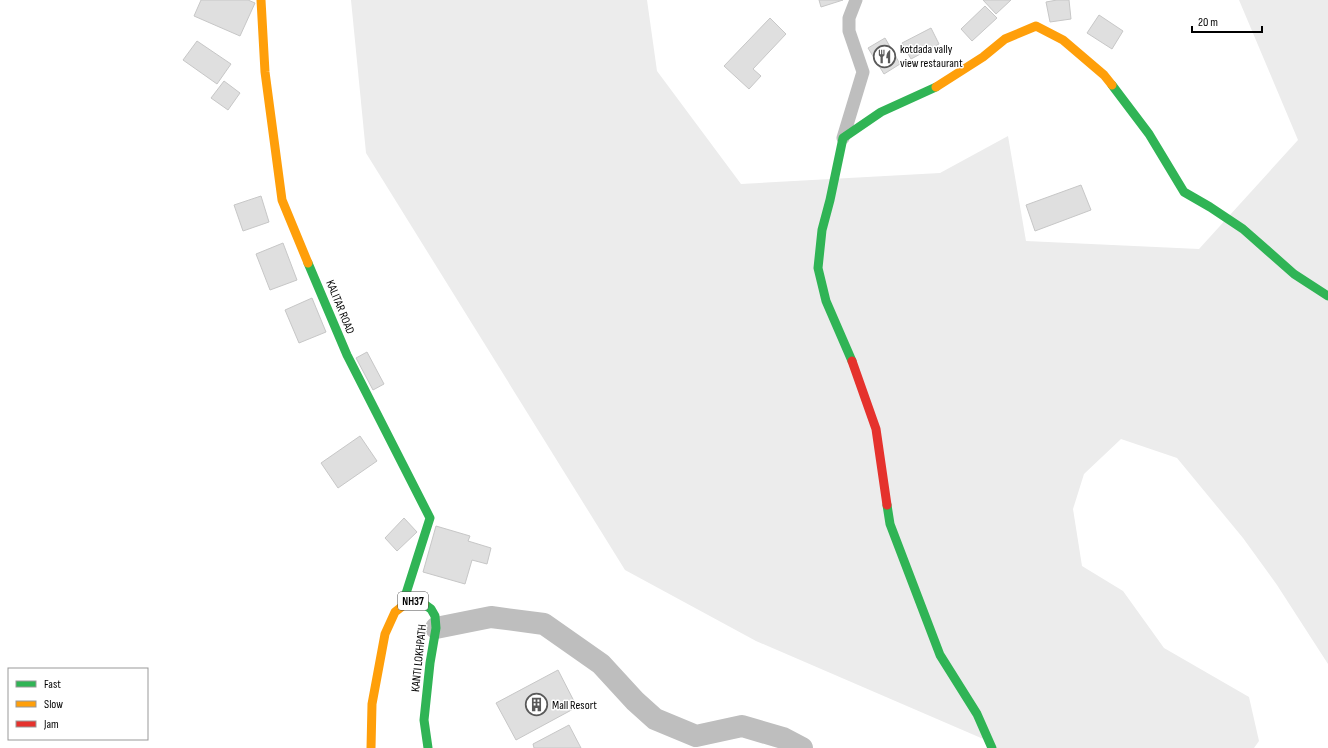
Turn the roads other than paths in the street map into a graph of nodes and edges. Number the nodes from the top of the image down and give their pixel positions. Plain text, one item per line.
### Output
1 (261, 0) edge
2 (856, 0) edge
3 (842, 138) junction
4 (1328, 296) edge
5 (402, 606) junction
6 (436, 628) junction
7 (371, 748) edge
8 (428, 748) edge
9 (802, 748) edge
10 (992, 748) edge

1 - 5 street, KALITAR ROAD
2 - 3 lane
3 - 4 street
3 - 10 street
5 - 6 street, KANTI LOKHPATH / NH37
5 - 7 street, NH37
6 - 8 street, KANTI LOKHPATH / NH37
6 - 9 street

